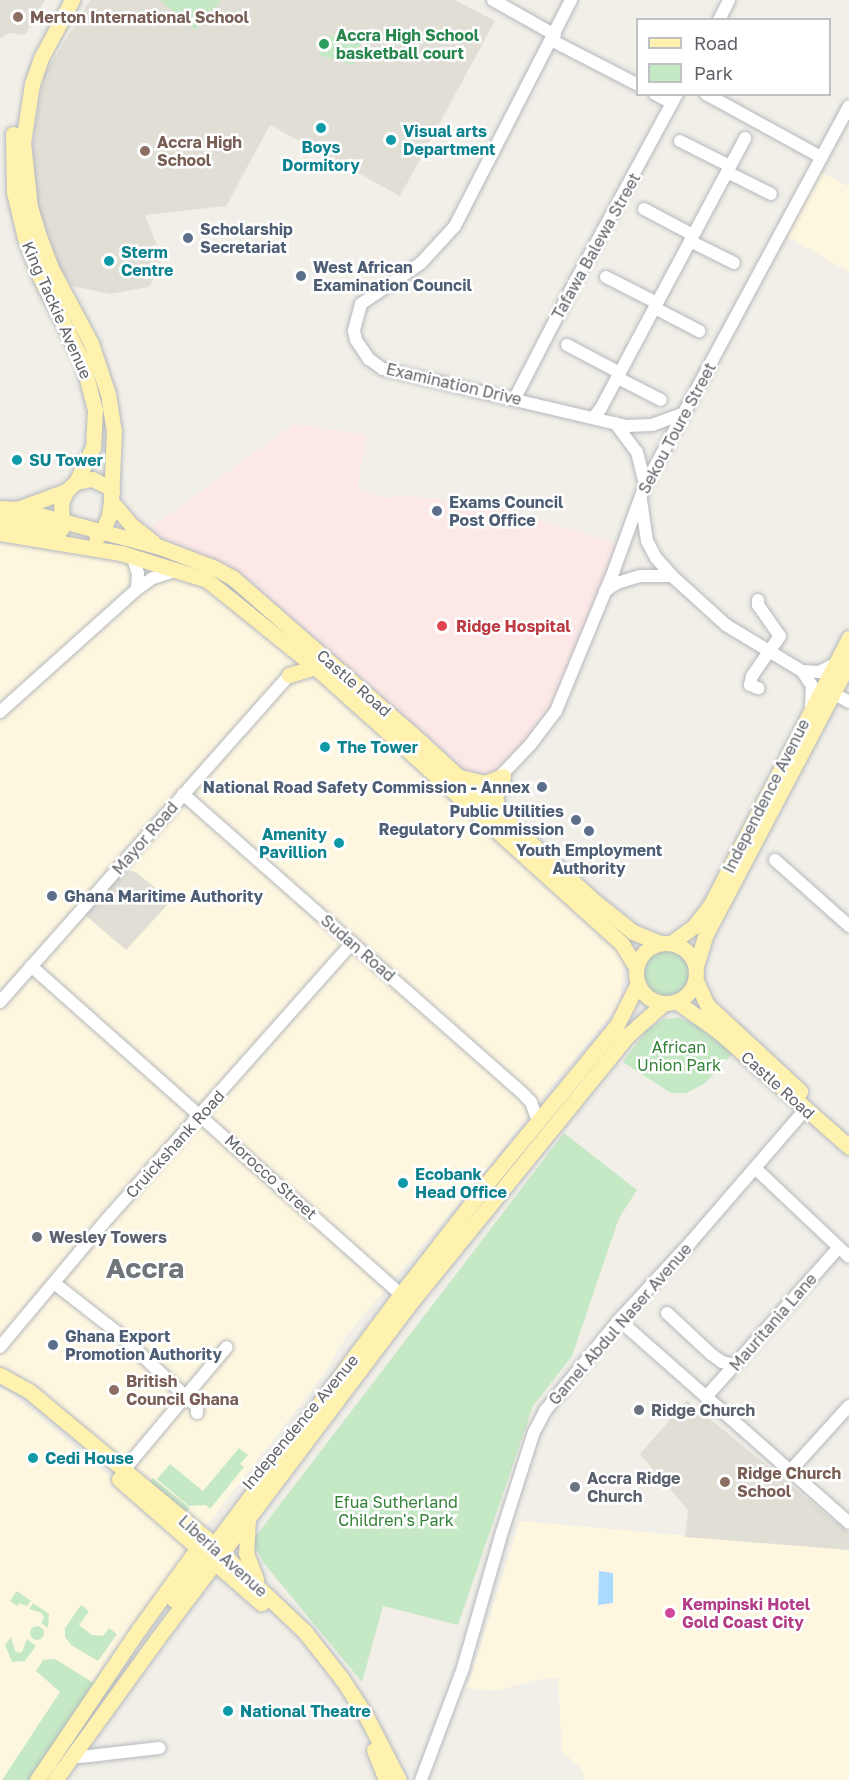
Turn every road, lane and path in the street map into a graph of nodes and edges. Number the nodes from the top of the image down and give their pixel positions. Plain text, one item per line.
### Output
1 (63, 0) edge
2 (72, 0) edge
3 (493, 0) edge
4 (571, 0) edge
5 (729, 0) edge
6 (719, 18) edge
7 (553, 38) junction
8 (636, 84) edge
9 (710, 96) edge
10 (675, 99) edge
11 (849, 106) edge
12 (745, 138) dead end
13 (680, 141) dead end
14 (821, 157) junction
15 (728, 169) junction
16 (771, 194) dead end
17 (644, 208) dead end
18 (692, 238) junction
19 (734, 263) dead end
20 (606, 277) dead end
21 (656, 306) junction
22 (699, 331) dead end
23 (567, 345) dead end
24 (619, 376) junction
25 (515, 398) junction
26 (662, 400) dead end
27 (683, 414) junction
28 (593, 418) junction
29 (615, 423) junction
30 (71, 487) junction
31 (643, 490) junction
32 (111, 497) junction
33 (0, 508) edge
34 (17, 509) junction
35 (0, 521) edge
36 (60, 521) junction
37 (102, 532) junction
38 (0, 533) edge
39 (67, 538) junction
40 (86, 543) junction
41 (160, 547) junction
42 (126, 555) junction
43 (179, 569) junction
44 (672, 576) junction
45 (137, 589) junction
46 (605, 591) junction
47 (758, 600) dead end
48 (849, 638) edge
49 (293, 650) junction
50 (768, 650) junction
51 (842, 664) edge
52 (315, 668) junction
53 (802, 671) junction
54 (290, 675) junction
55 (758, 688) dead end
56 (833, 693) junction
57 (849, 702) edge
58 (811, 707) junction
59 (0, 712) edge
60 (503, 776) junction
61 (458, 777) junction
62 (183, 794) junction
63 (475, 803) junction
64 (500, 816) junction
65 (775, 860) dead end
66 (849, 926) edge
67 (352, 943) junction
68 (665, 943) junction
69 (31, 966) junction
70 (636, 967) junction
71 (696, 973) junction
72 (637, 985) junction
73 (0, 1002) edge
74 (670, 1003) junction
75 (531, 1102) junction
76 (551, 1105) junction
77 (805, 1110) junction
78 (201, 1114) junction
79 (538, 1121) junction
80 (849, 1135) edge
81 (849, 1147) edge
82 (755, 1168) junction
83 (838, 1247) junction
84 (849, 1257) edge
85 (54, 1283) junction
86 (401, 1294) junction
87 (667, 1313) dead end
88 (619, 1320) junction
89 (0, 1347) edge
90 (227, 1347) dead end
91 (735, 1365) junction
92 (0, 1376) edge
93 (0, 1383) edge
94 (186, 1396) junction
95 (706, 1397) junction
96 (849, 1406) edge
97 (197, 1413) dead end
98 (124, 1470) junction
99 (791, 1470) junction
100 (249, 1516) junction
101 (849, 1523) edge
102 (210, 1550) junction
103 (261, 1590) junction
104 (159, 1748) dead end
105 (80, 1757) dead end
106 (420, 1779) edge
107 (37, 1780) edge
108 (55, 1780) edge
109 (386, 1780) edge
110 (399, 1780) edge

1 - 30 main road, King Tackie Avenue
2 - 32 main road, King Tackie Avenue
3 - 7 street
4 - 7 street, Examination Drive
5 - 6 street
7 - 8 street
7 - 25 street, Examination Drive
9 - 14 street
10 - 25 street, Tafawa Balewa Street
11 - 14 street, Sekou Toure Street
12 - 15 street
13 - 15 street
14 - 27 street, Sekou Toure Street
15 - 16 street
15 - 18 street
17 - 18 street
18 - 19 street
18 - 21 street
20 - 21 street
21 - 22 street
21 - 24 street
23 - 24 street
24 - 26 street
24 - 28 street
25 - 28 street, Examination Drive
27 - 29 street, Examination Drive
27 - 31 street, Sekou Toure Street
28 - 29 street, Examination Drive
29 - 31 street
30 - 32 main road
30 - 34 main road
30 - 36 main road
31 - 44 street
31 - 46 street, Sekou Toure Street
32 - 37 main road
32 - 41 main road
33 - 34 main road, Castle Road
34 - 36 main road, Castle Road
35 - 39 main road
36 - 37 main road, Castle Road
36 - 39 main road
37 - 40 main road
37 - 41 main road, Castle Road
38 - 42 main road, Castle Road
39 - 40 main road
40 - 42 main road
41 - 61 main road, Castle Road
42 - 43 main road, Castle Road
42 - 45 street
43 - 45 street
43 - 49 main road, Castle Road
44 - 46 street
44 - 50 street
45 - 59 street
46 - 60 street, Sekou Toure Street
47 - 50 street
48 - 51 main road, Independence Avenue
49 - 52 main road, Castle Road
49 - 54 main road
50 - 53 street
50 - 55 street
51 - 53 street
51 - 56 main road, Independence Avenue
51 - 58 main road, Independence Avenue
52 - 54 main road
52 - 63 main road, Castle Road
53 - 58 street
54 - 62 street, Mayor Road
56 - 57 street
56 - 71 main road, Independence Avenue
58 - 68 main road, Independence Avenue
60 - 61 main road
60 - 63 street, Sekou Toure Street
60 - 64 main road
61 - 63 main road, Castle Road
62 - 67 street, Sudan Road
62 - 69 street, Mayor Road
63 - 64 main road, Castle Road
63 - 70 main road, Castle Road
64 - 68 main road, Castle Road
65 - 66 street
67 - 75 street, Sudan Road
67 - 78 street, Cruickshank Road
68 - 70 main road
68 - 71 main road
69 - 73 street, Mayor Road
69 - 78 street, Morocco Street
70 - 72 main road
71 - 74 main road
71 - 80 main road, Castle Road
72 - 74 main road
72 - 76 main road, Independence Avenue
74 - 77 main road, Castle Road
74 - 100 main road, Independence Avenue
75 - 76 street
75 - 79 street, Sudan Road
76 - 79 main road, Independence Avenue
77 - 81 main road, Castle Road
77 - 82 street, Gamel Abdul Naser Avenue
78 - 85 street, Cruickshank Road
78 - 86 street, Morocco Street
79 - 86 main road, Independence Avenue
82 - 83 street
82 - 88 street, Gamel Abdul Naser Avenue
83 - 84 street
83 - 91 street, Mauritania Lane
85 - 89 street, Cruickshank Road
85 - 94 street
86 - 102 main road, Independence Avenue
87 - 91 street
88 - 95 street
88 - 106 street, Gamel Abdul Naser Avenue
90 - 94 street
91 - 95 street, Mauritania Lane
92 - 98 main road, Liberia Avenue
93 - 102 main road, Liberia Avenue
94 - 97 street
94 - 98 street
95 - 99 street
96 - 99 street
98 - 102 main road, Liberia Avenue
99 - 101 street
100 - 102 main road, Independence Avenue
100 - 103 main road
102 - 103 main road, Liberia Avenue
102 - 107 main road, Independence Avenue
102 - 108 main road, Independence Avenue
102 - 109 main road, Liberia Avenue
103 - 110 main road, Liberia Avenue
104 - 105 street

